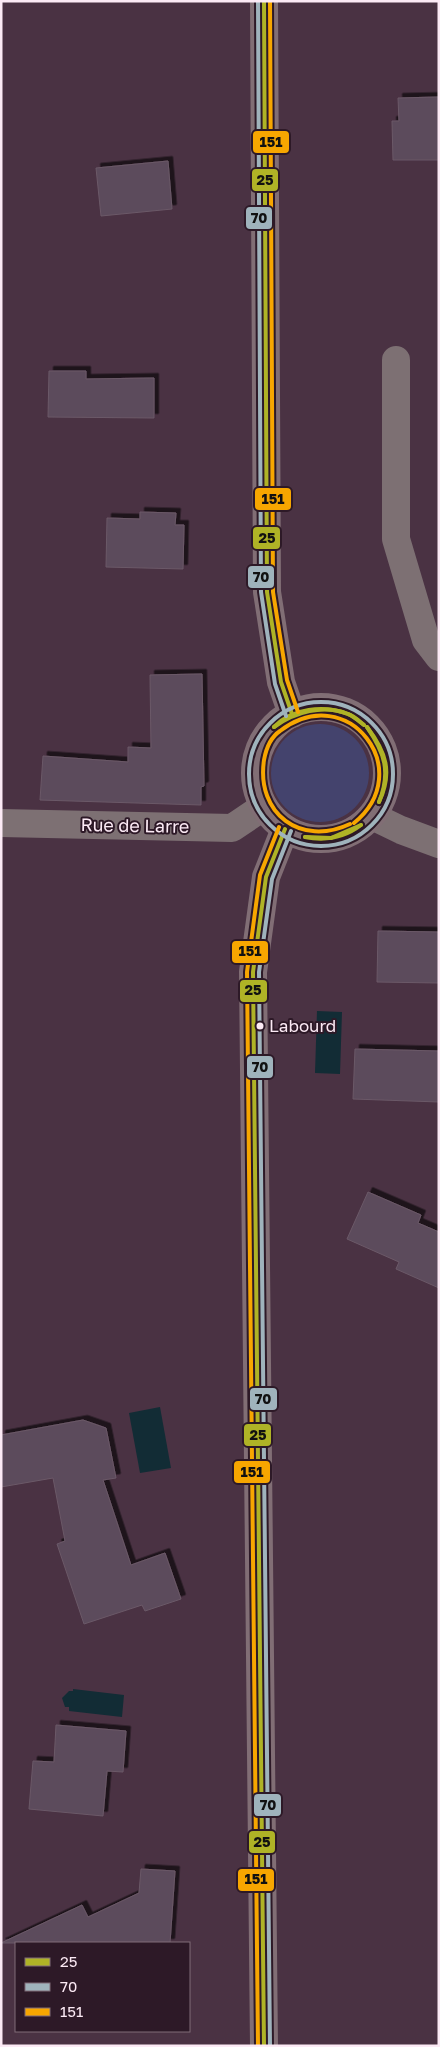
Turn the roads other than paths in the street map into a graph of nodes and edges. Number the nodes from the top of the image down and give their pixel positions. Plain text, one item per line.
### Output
1 (264, 1) edge
2 (396, 360) dead end
3 (439, 657) edge
4 (292, 714) junction
5 (263, 807) junction
6 (372, 816) junction
7 (1, 824) edge
8 (285, 829) junction
9 (439, 844) edge
10 (264, 2046) edge

1 - 4 main road
2 - 3 street
4 - 5 main road
4 - 6 main road
5 - 7 street, Rue de Larre
5 - 8 main road
6 - 8 main road
6 - 9 street
8 - 10 main road

